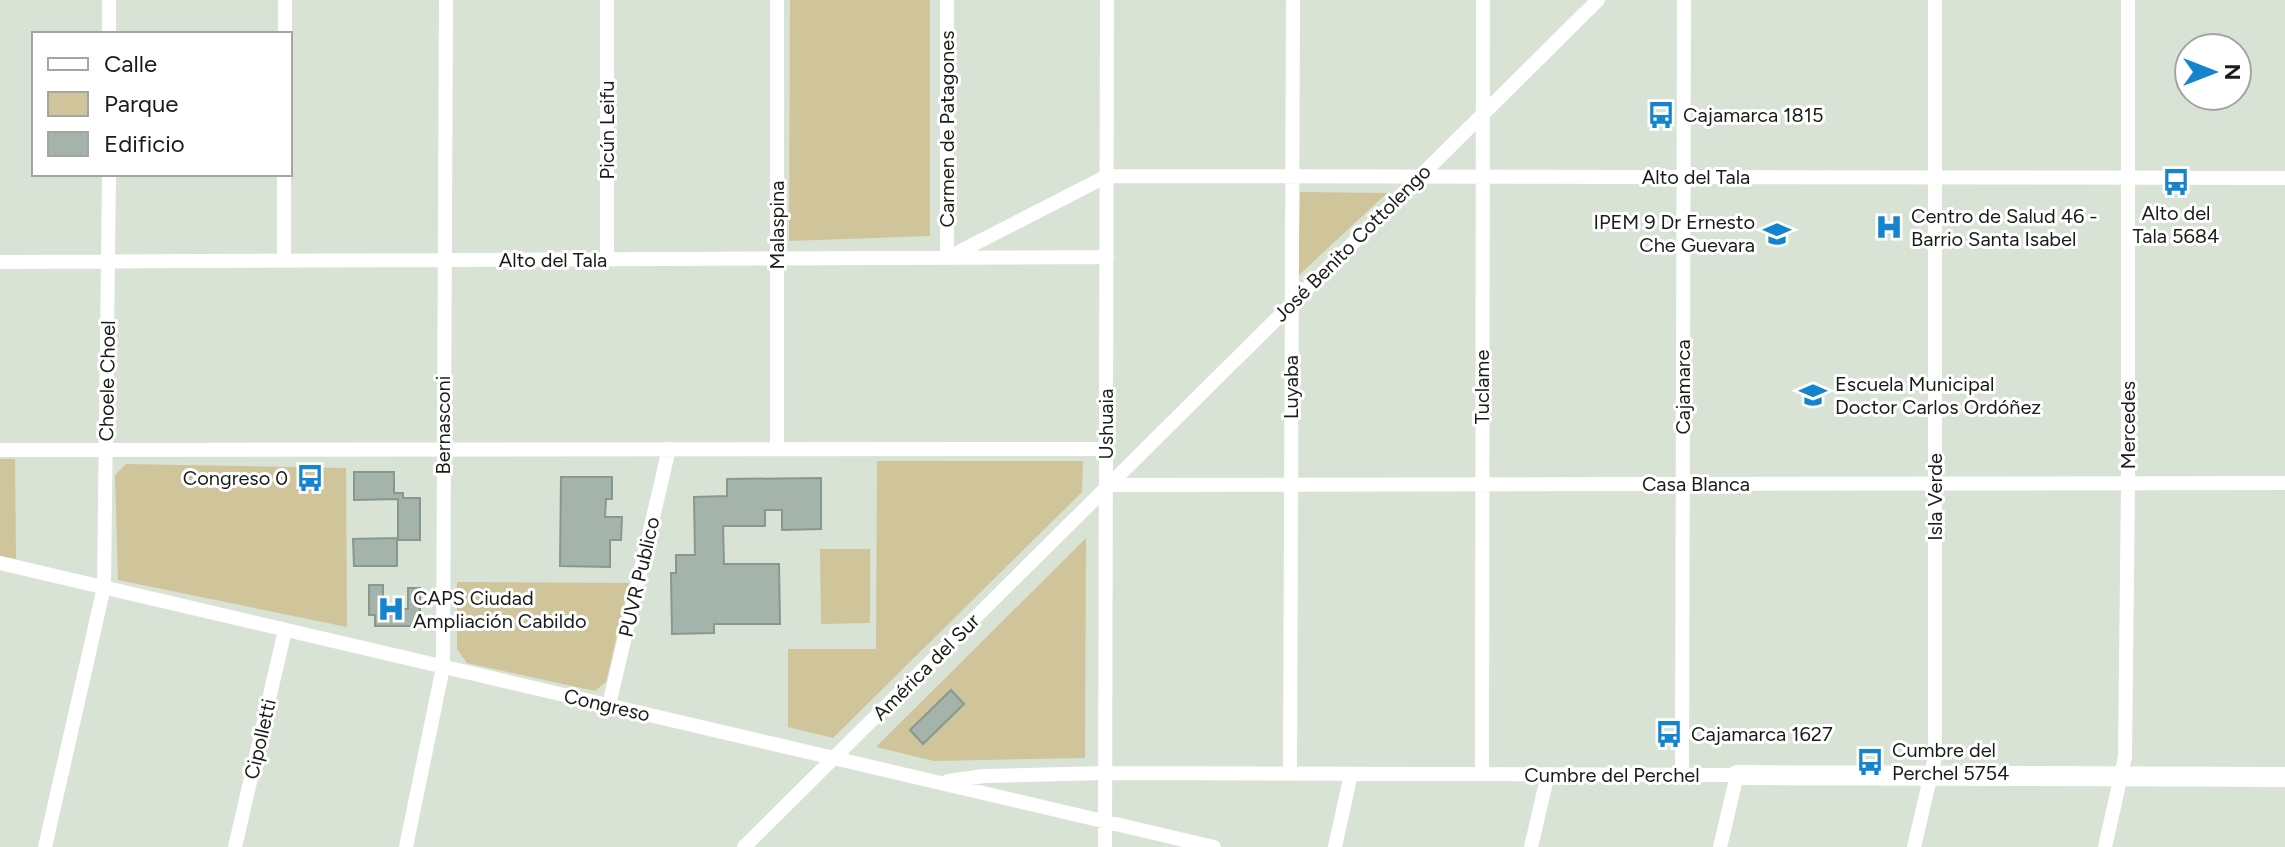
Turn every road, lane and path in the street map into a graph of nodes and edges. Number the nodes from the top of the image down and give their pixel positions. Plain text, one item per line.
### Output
1 (109, 0) edge
2 (285, 0) edge
3 (446, 0) edge
4 (607, 0) edge
5 (777, 0) edge
6 (947, 0) edge
7 (1107, 0) edge
8 (1293, 0) edge
9 (1483, 0) edge
10 (1598, 0) edge
11 (1684, 0) edge
12 (1935, 0) edge
13 (2128, 0) edge
14 (109, 32) edge
15 (285, 32) edge
16 (1483, 114) junction
17 (109, 176) edge
18 (284, 176) edge
19 (1107, 176) junction
20 (1292, 176) junction
21 (1419, 176) junction
22 (1483, 176) junction
23 (1683, 177) junction
24 (1935, 177) junction
25 (2128, 178) junction
26 (2285, 178) edge
27 (1107, 257) junction
28 (947, 258) junction
29 (607, 259) junction
30 (777, 259) junction
31 (443, 260) junction
32 (284, 261) junction
33 (0, 262) edge
34 (109, 262) junction
35 (1291, 303) junction
36 (669, 449) junction
37 (777, 449) junction
38 (1106, 449) junction
39 (0, 450) edge
40 (106, 450) junction
41 (443, 450) junction
42 (1935, 483) junction
43 (2128, 483) junction
44 (2285, 483) edge
45 (1683, 484) junction
46 (1106, 485) junction
47 (1291, 485) junction
48 (1482, 485) junction
49 (0, 563) edge
50 (104, 587) junction
51 (285, 630) junction
52 (443, 667) junction
53 (609, 705) junction
54 (834, 758) junction
55 (1105, 773) junction
56 (1290, 773) junction
57 (1351, 774) junction
58 (1482, 774) junction
59 (1548, 774) junction
60 (1682, 775) junction
61 (1737, 775) junction
62 (1931, 776) junction
63 (2122, 776) junction
64 (2285, 777) edge
65 (940, 782) junction
66 (1105, 822) junction
67 (45, 847) edge
68 (235, 847) edge
69 (406, 847) edge
70 (744, 847) edge
71 (1105, 847) edge
72 (1214, 847) edge
73 (1335, 847) edge
74 (1531, 847) edge
75 (1720, 847) edge
76 (1914, 847) edge
77 (2105, 847) edge

1 - 14 street
2 - 15 street
3 - 31 street, Bernasconi
4 - 29 street, Picún Leifu
5 - 30 street, Malaspina
6 - 28 street, Carmen de Patagones
7 - 19 street, Ushuaia
8 - 20 street, Luyaba
9 - 16 street, Tuclame
10 - 16 street, José Benito Cottolengo
11 - 23 street, Cajamarca
12 - 24 street, Isla Verde
13 - 25 street, Mercedes
16 - 21 street, José Benito Cottolengo
16 - 22 street, Tuclame
17 - 34 street, Choele Choel
18 - 32 street
19 - 20 street, Alto del Tala
19 - 27 street, Ushuaia
19 - 28 street
20 - 21 street, Alto del Tala
20 - 35 street, Luyaba
21 - 22 street, Alto del Tala
21 - 35 street, José Benito Cottolengo
22 - 23 street, Alto del Tala
22 - 48 street, Tuclame
23 - 24 street, Alto del Tala
23 - 45 street, Cajamarca
24 - 25 street, Alto del Tala
24 - 42 street, Isla Verde
25 - 26 street, Alto del Tala
25 - 43 street, Mercedes
27 - 28 street, Alto del Tala
27 - 38 street, Ushuaia
28 - 30 street, Alto del Tala
29 - 30 street, Alto del Tala
29 - 31 street, Alto del Tala
30 - 37 street, Malaspina
31 - 32 street, Alto del Tala
31 - 41 street, Bernasconi
32 - 34 street, Alto del Tala
33 - 34 street, Alto del Tala
34 - 40 street, Choele Choel
35 - 46 street, José Benito Cottolengo
35 - 47 street, Luyaba
36 - 37 street
36 - 41 street
36 - 53 street, PUVR Publico
37 - 38 street
38 - 46 street, Ushuaia
39 - 40 street
40 - 41 street
40 - 50 street, Choele Choel
41 - 52 street, Bernasconi
42 - 43 street, Casa Blanca
42 - 45 street, Casa Blanca
42 - 62 street, Isla Verde
43 - 44 street, Casa Blanca
43 - 63 street, Mercedes
45 - 48 street, Casa Blanca
45 - 60 street, Cajamarca
46 - 47 street, Casa Blanca
46 - 54 street, América del Sur
46 - 55 street, Ushuaia
47 - 48 street, Casa Blanca
47 - 56 street, Luyaba
48 - 58 street, Tuclame
49 - 50 street, Congreso
50 - 51 street, Congreso
50 - 67 street, Choele Choel
51 - 52 street, Congreso
51 - 68 street, Cipolletti
52 - 53 street, Congreso
52 - 69 street, Bernasconi
53 - 54 street, Congreso
54 - 65 street, Congreso
54 - 70 street, América del Sur
55 - 56 street, Cumbre del Perchel
55 - 65 street, Cumbre del Perchel
55 - 66 street, Ushuaia
56 - 57 street, Cumbre del Perchel
57 - 58 street, Cumbre del Perchel
57 - 73 street
58 - 59 street, Cumbre del Perchel
59 - 60 street, Cumbre del Perchel
59 - 74 street
60 - 61 street, Cumbre del Perchel
61 - 62 main road, Cumbre del Perchel
61 - 75 street
62 - 63 main road, Cumbre del Perchel
62 - 76 street, Isla Verde
63 - 64 main road, Cumbre del Perchel
63 - 77 street, Mercedes
65 - 66 street, Congreso
66 - 71 street, Ushuaia
66 - 72 street, Congreso

